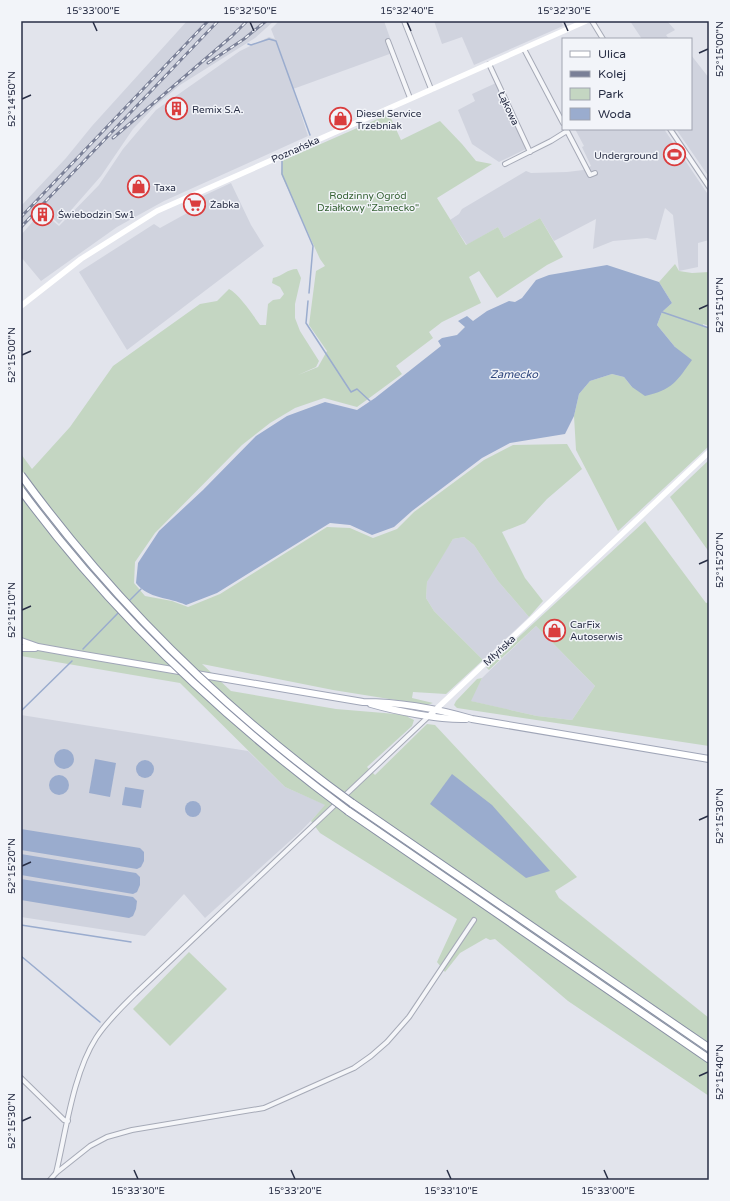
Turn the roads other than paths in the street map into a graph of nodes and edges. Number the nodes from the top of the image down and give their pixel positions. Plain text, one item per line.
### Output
1 (404, 21) edge
2 (586, 21) edge
3 (592, 21) edge
4 (602, 38) edge
5 (388, 41) dead end
6 (524, 49) junction
7 (489, 64) junction
8 (431, 89) junction
9 (410, 98) junction
10 (562, 121) edge
11 (567, 130) edge
12 (671, 130) edge
13 (530, 152) junction
14 (505, 164) dead end
15 (593, 174) dead end
16 (709, 185) edge
17 (21, 306) edge
18 (709, 452) edge
19 (21, 475) edge
20 (21, 490) edge
21 (21, 641) edge
22 (21, 648) edge
23 (38, 648) junction
24 (433, 713) junction
25 (709, 759) edge
26 (474, 920) dead end
27 (709, 1048) edge
28 (709, 1059) edge
29 (21, 1078) edge
30 (68, 1122) junction
31 (56, 1173) junction
32 (50, 1180) edge

1 - 8 street
2 - 6 street, Poznańska
3 - 4 street
5 - 9 street
6 - 7 street, Poznańska
6 - 10 street
7 - 8 street, Poznańska
7 - 13 street, Łąkowa
8 - 9 street, Poznańska
9 - 17 street, Poznańska
11 - 13 street
11 - 15 street
12 - 16 street
13 - 14 street
18 - 24 street, Młyńska
19 - 27 highway, bridge
20 - 28 highway, bridge
21 - 23 main road
22 - 23 main road
23 - 24 main road
24 - 25 main road
24 - 30 street, Młyńska
26 - 31 street
29 - 30 street
30 - 31 street, Młyńska
31 - 32 street

